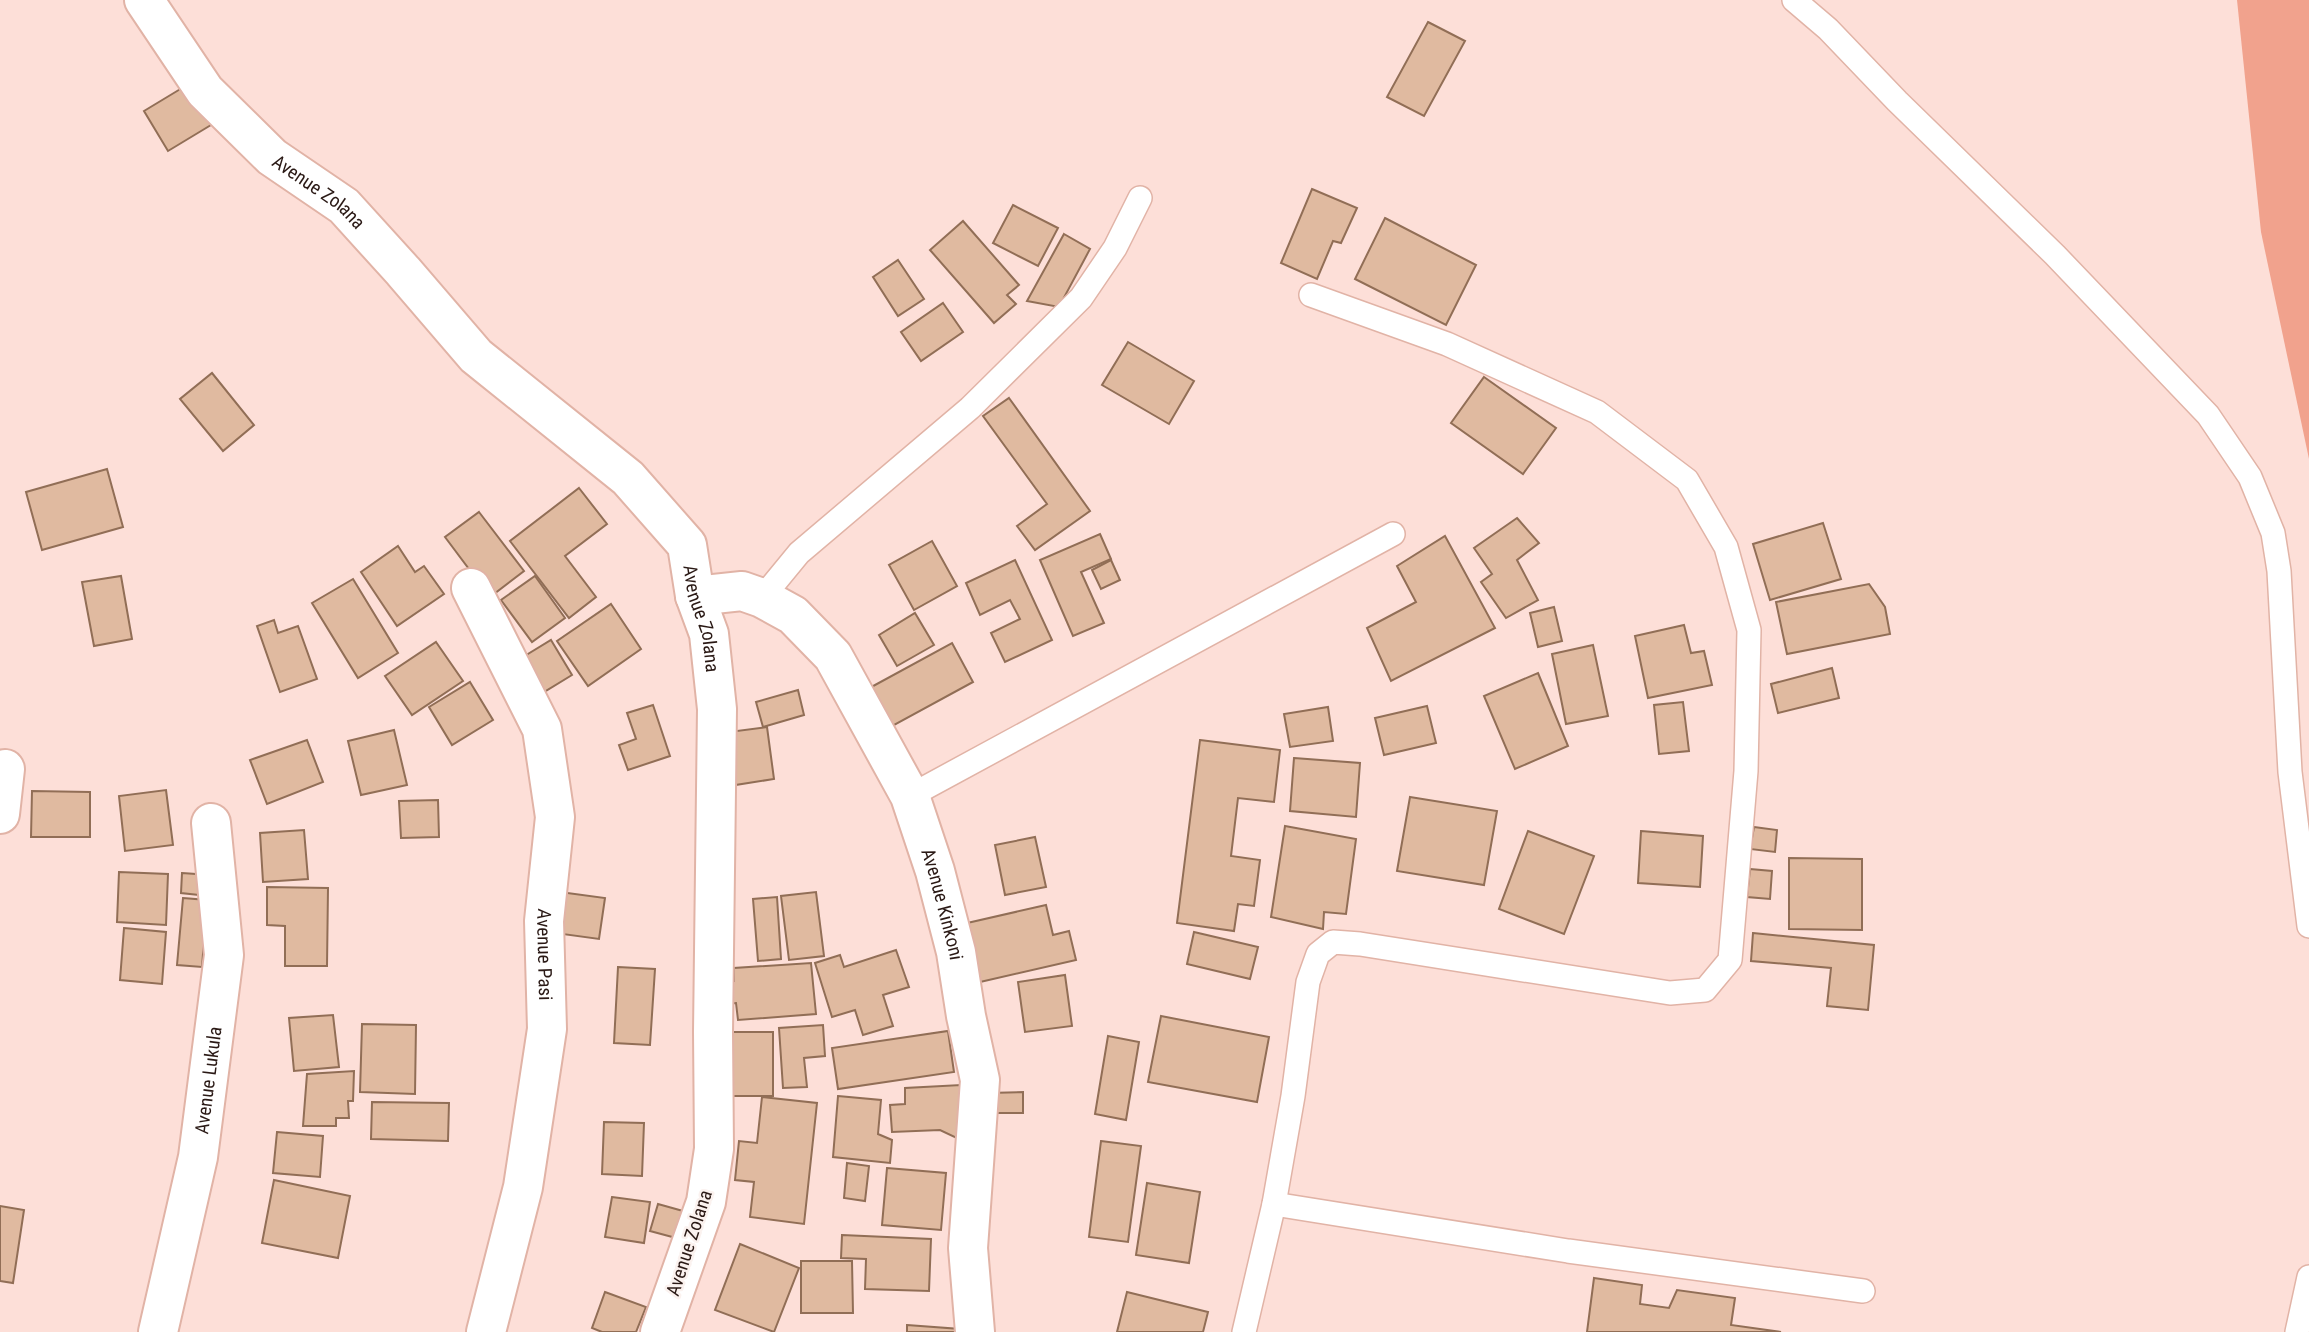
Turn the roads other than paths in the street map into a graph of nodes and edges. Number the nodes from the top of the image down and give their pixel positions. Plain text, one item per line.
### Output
1 (144, 0) edge
2 (1794, 0) edge
3 (1139, 198) dead end
4 (1311, 295) dead end
5 (1393, 534) dead end
6 (471, 588) dead end
7 (695, 596) junction
8 (762, 598) junction
9 (5, 769) dead end
10 (910, 796) junction
11 (0, 814) edge
12 (211, 823) dead end
13 (2309, 926) edge
14 (1274, 1204) junction
15 (2309, 1277) edge
16 (1863, 1291) dead end
17 (158, 1332) edge
18 (486, 1332) edge
19 (660, 1332) edge
20 (975, 1332) edge
21 (1244, 1332) edge
22 (2297, 1332) edge

1 - 7 street, Avenue Zolana
2 - 13 lane
3 - 8 lane
4 - 14 lane
5 - 10 lane
6 - 18 street, Avenue Pasi
7 - 8 street, Avenue Kinkoni
7 - 19 street, Avenue Zolana
8 - 10 street, Avenue Kinkoni
9 - 11 street
10 - 20 street, Avenue Kinkoni
12 - 17 street, Avenue Lukula
14 - 16 lane
14 - 21 lane
15 - 22 lane

